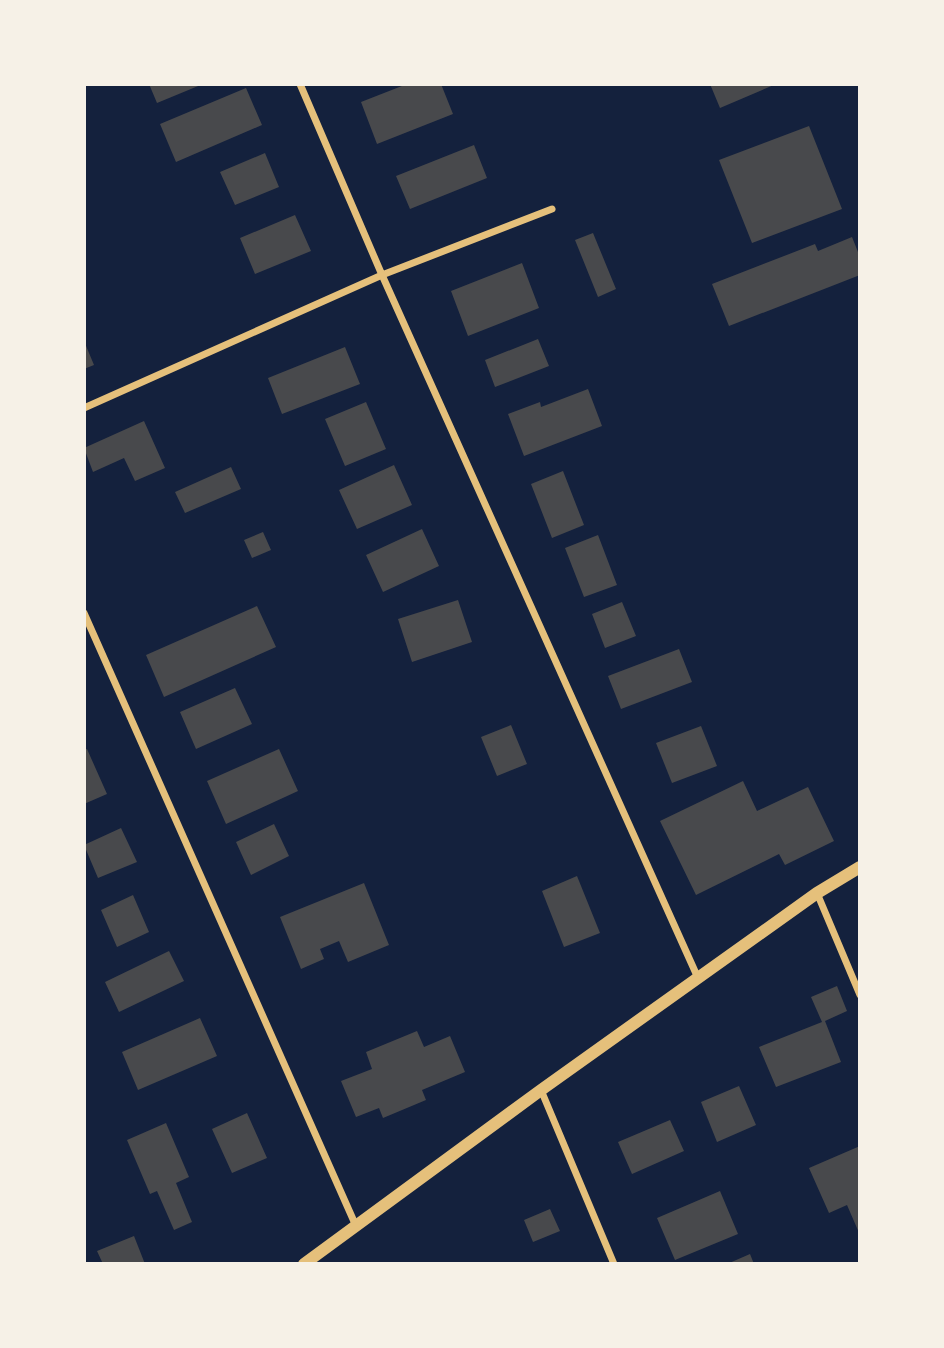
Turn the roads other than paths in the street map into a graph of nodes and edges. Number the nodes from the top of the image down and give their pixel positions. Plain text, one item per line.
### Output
1 (300, 84) edge
2 (552, 209) dead end
3 (382, 275) junction
4 (84, 408) edge
5 (84, 613) edge
6 (860, 867) edge
7 (817, 894) junction
8 (698, 978) junction
9 (860, 995) edge
10 (541, 1090) junction
11 (356, 1226) junction
12 (304, 1264) edge
13 (614, 1264) edge

1 - 3 street
2 - 3 street
3 - 4 street
3 - 8 street
5 - 11 street
6 - 7 street
7 - 8 street
7 - 9 street
8 - 10 street
10 - 11 street
10 - 13 street
11 - 12 street

